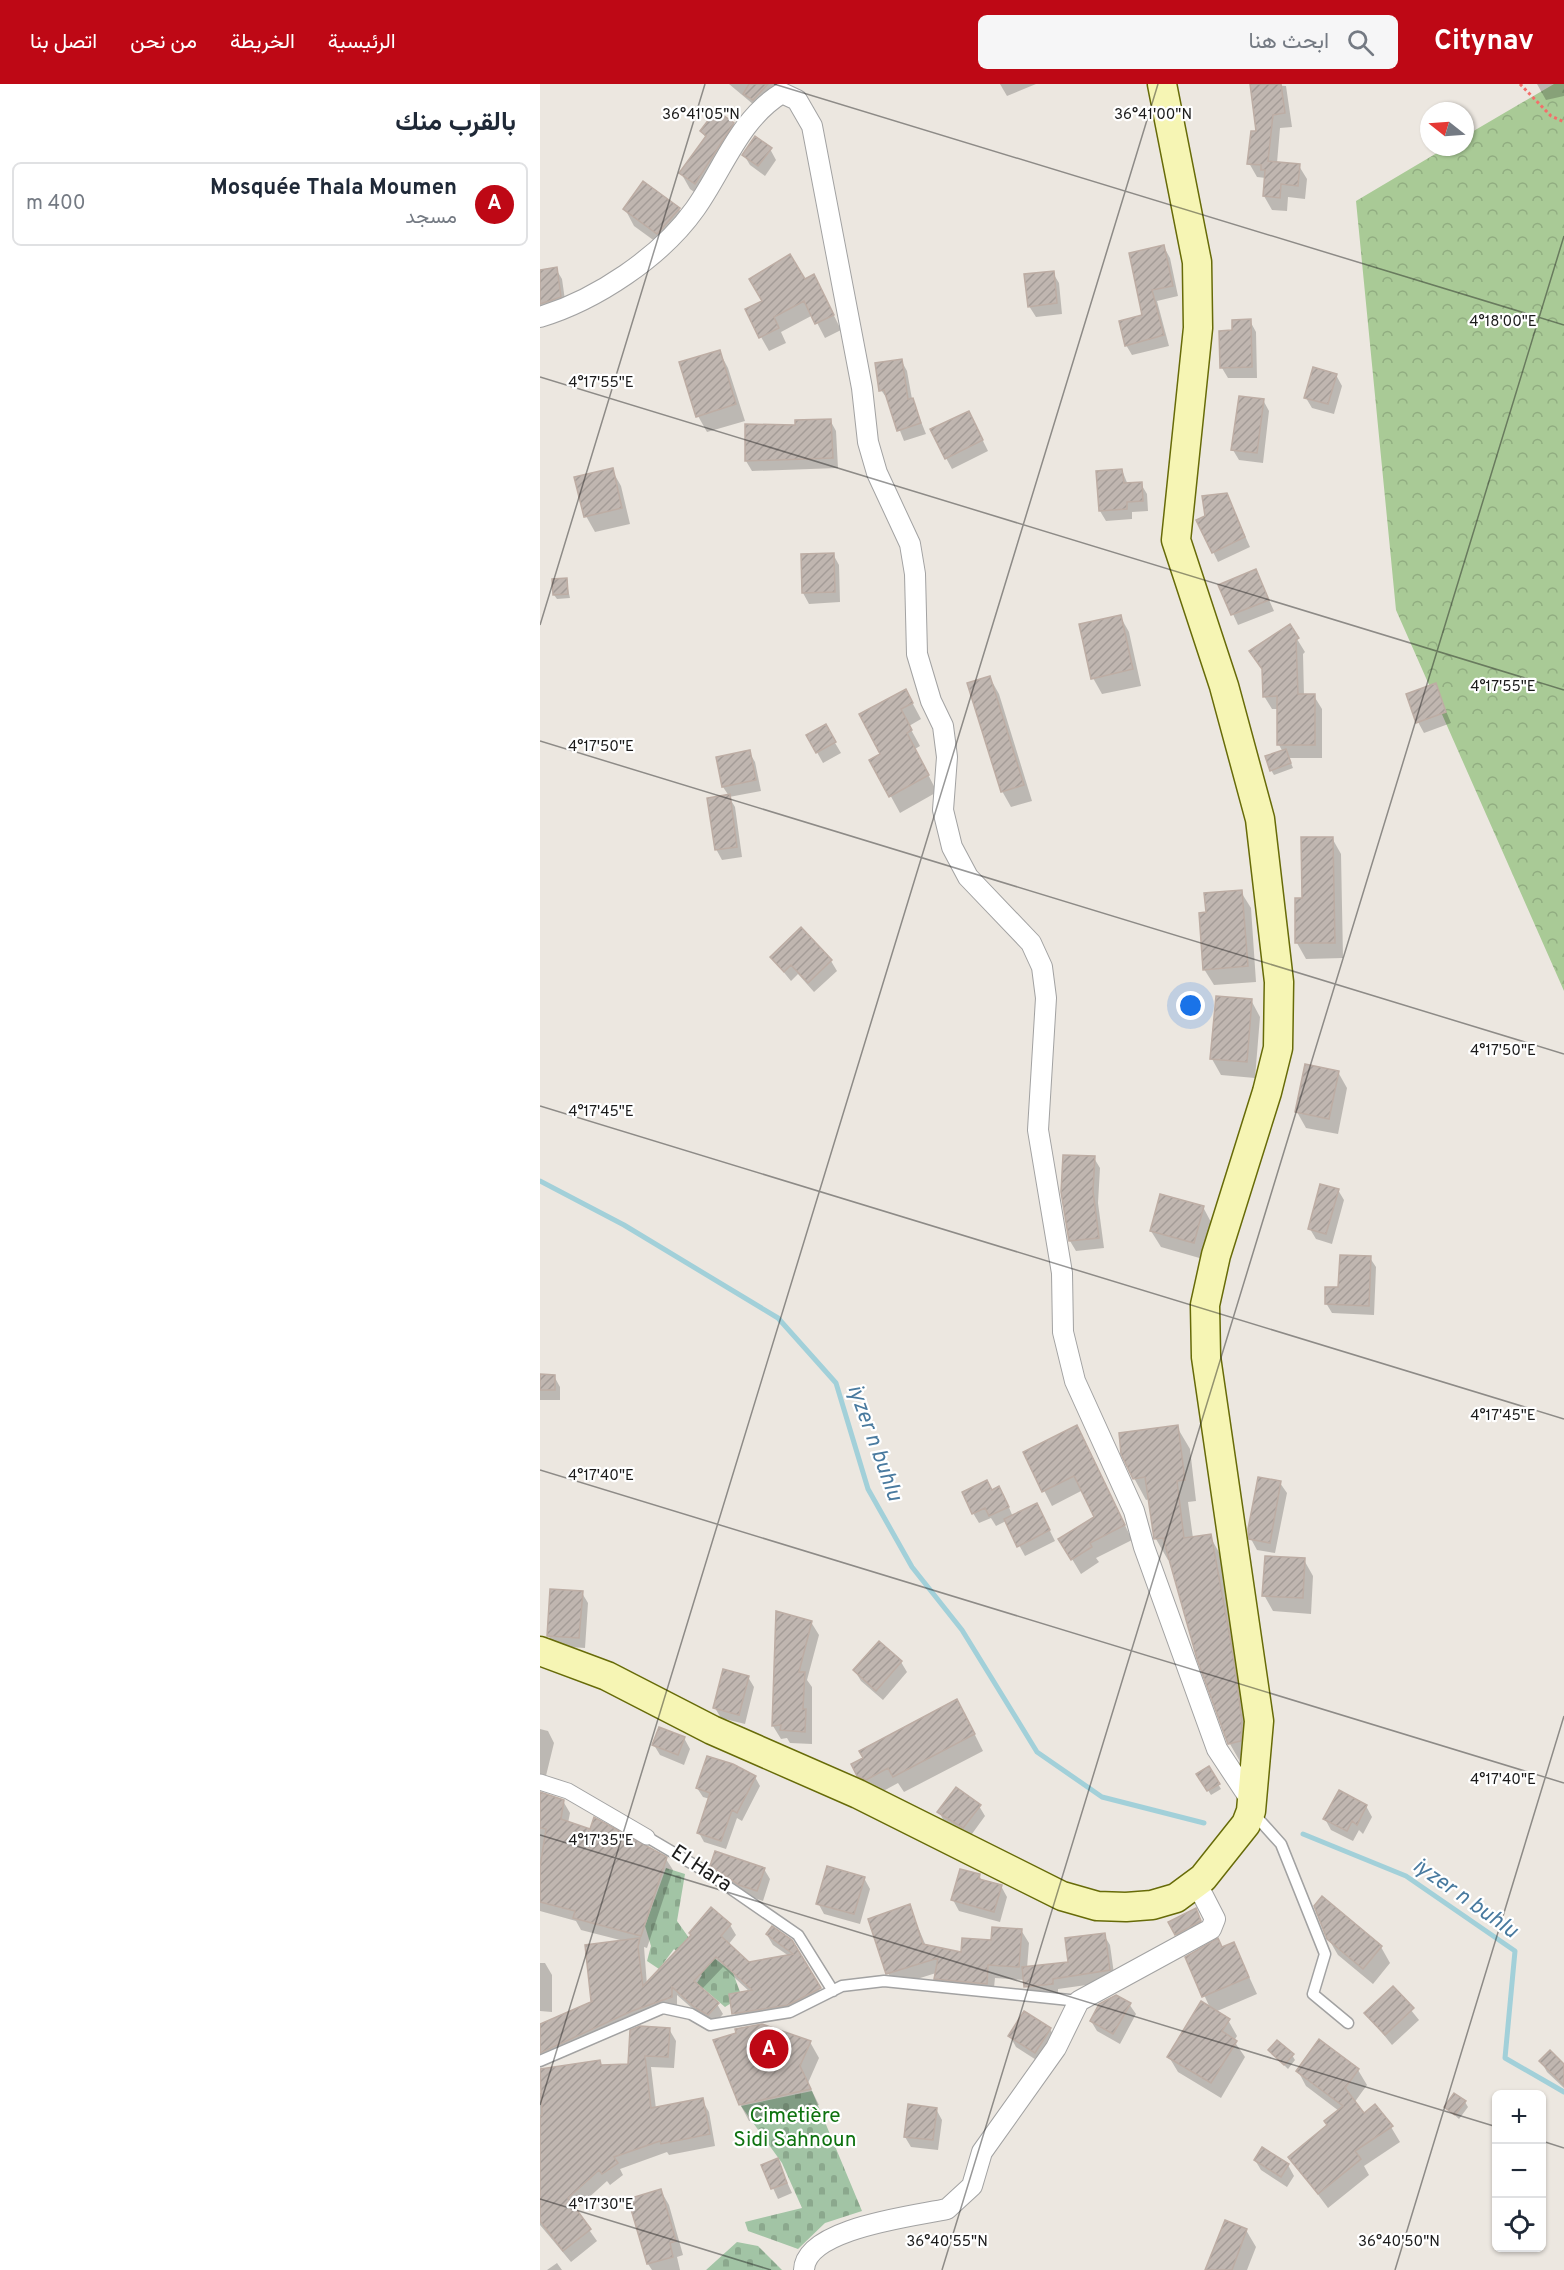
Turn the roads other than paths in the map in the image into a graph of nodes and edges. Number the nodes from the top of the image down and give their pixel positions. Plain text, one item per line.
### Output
1 (1162, 84) edge
2 (540, 317) edge
3 (540, 1652) edge
4 (540, 1782) edge
5 (1250, 1812) junction
6 (646, 1837) joint
7 (1200, 1881) junction
8 (833, 1991) junction
9 (1079, 2001) junction
10 (1348, 2023) dead end
11 (540, 2061) edge
12 (804, 2270) edge

1 - 5 main road
2 - 5 street
3 - 7 main road
4 - 6 street, El Hara
5 - 7 main road
5 - 10 lane
6 - 8 lane, El Hara
7 - 9 street
8 - 9 lane
8 - 11 lane
9 - 12 street

